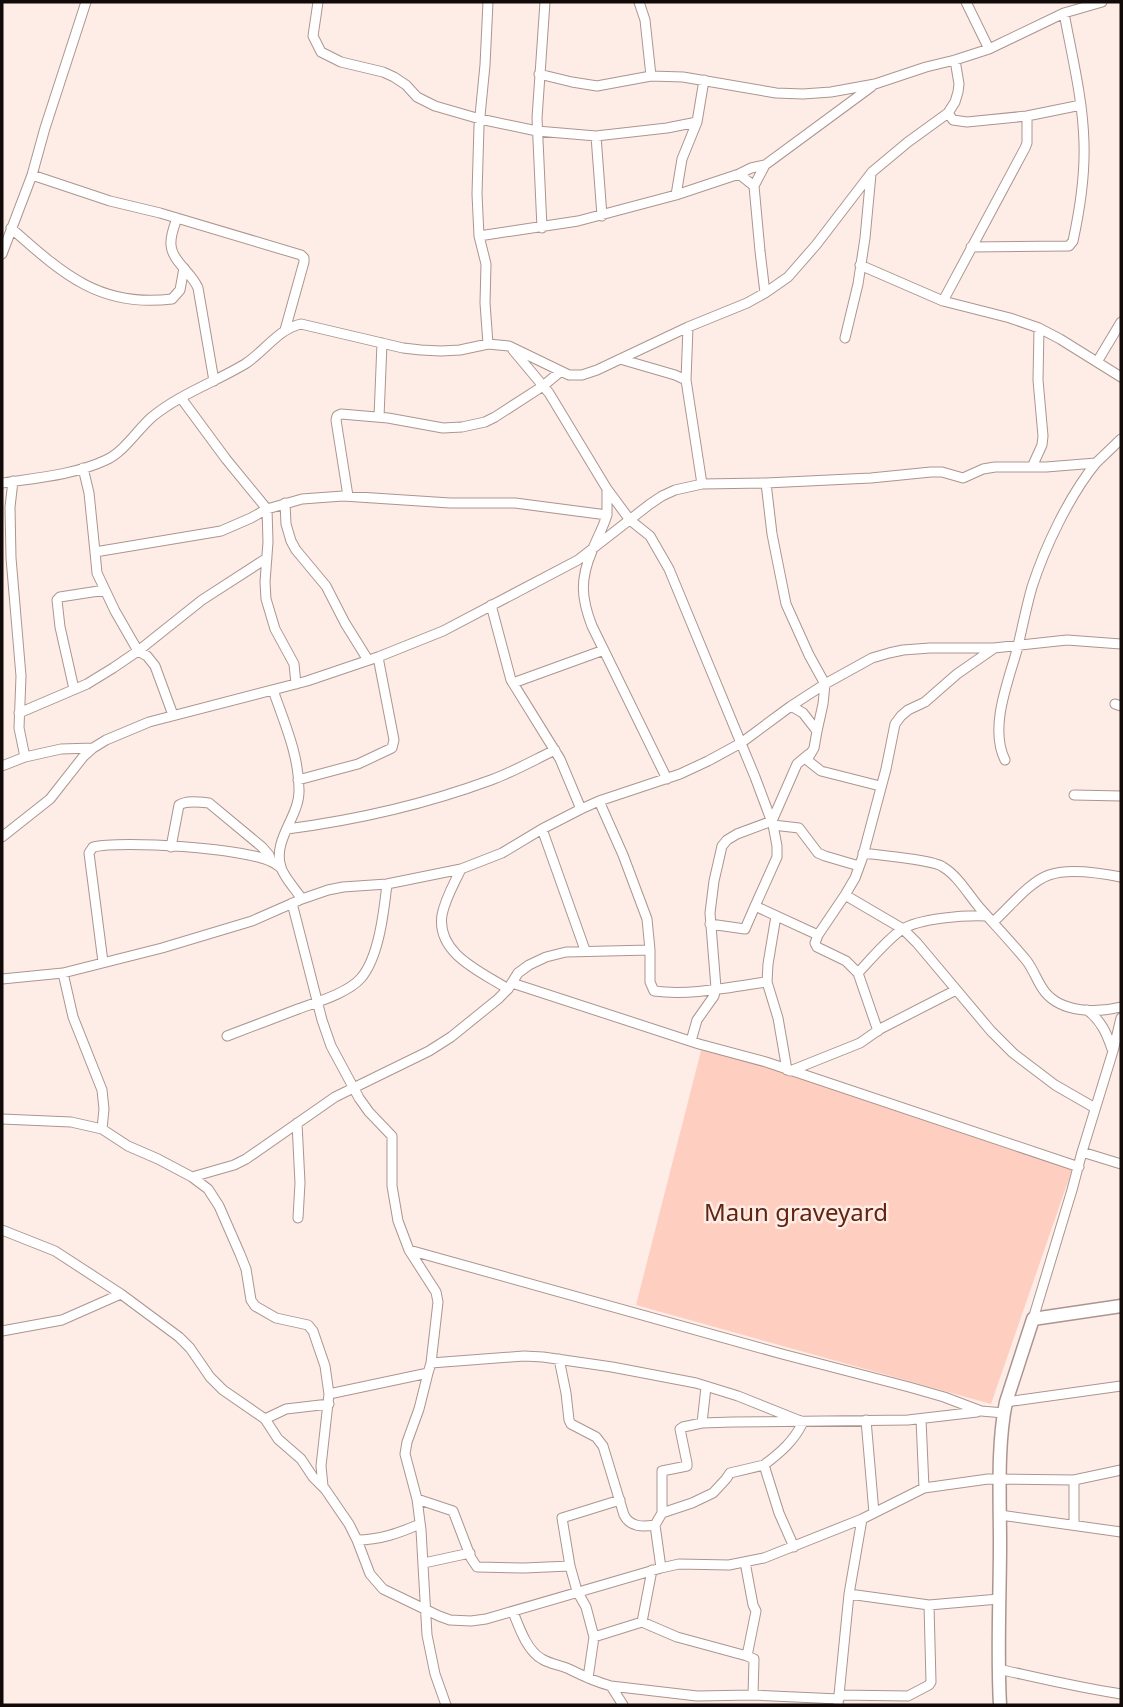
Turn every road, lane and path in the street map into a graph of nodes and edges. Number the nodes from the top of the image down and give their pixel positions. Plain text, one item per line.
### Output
1 (86, 2) edge
2 (318, 2) edge
3 (488, 2) edge
4 (545, 2) edge
5 (639, 2) edge
6 (966, 2) edge
7 (1101, 2) edge
8 (1064, 13) junction
9 (989, 49) junction
10 (955, 60) junction
11 (539, 74) junction
12 (651, 76) junction
13 (704, 80) junction
14 (875, 84) junction
15 (1081, 104) junction
16 (948, 113) junction
17 (1027, 116) junction
18 (480, 119) junction
19 (697, 122) junction
20 (537, 131) junction
21 (596, 136) junction
22 (765, 165) junction
23 (872, 172) junction
24 (739, 174) junction
25 (32, 175) junction
26 (754, 186) junction
27 (676, 195) junction
28 (602, 216) junction
29 (177, 218) junction
30 (11, 228) junction
31 (542, 228) junction
32 (479, 236) junction
33 (971, 247) junction
34 (2, 254) edge
35 (860, 265) junction
36 (184, 268) junction
37 (765, 293) junction
38 (943, 301) junction
39 (1121, 323) edge
40 (688, 327) junction
41 (1039, 328) junction
42 (285, 330) junction
43 (845, 338) dead end
44 (382, 343) junction
45 (488, 344) junction
46 (509, 346) junction
47 (620, 359) junction
48 (1097, 362) junction
49 (561, 371) junction
50 (1121, 377) edge
51 (687, 380) junction
52 (214, 381) junction
53 (543, 386) junction
54 (181, 398) junction
55 (379, 417) junction
56 (1121, 439) edge
57 (1096, 463) junction
58 (1032, 467) junction
59 (83, 468) junction
60 (13, 481) junction
61 (2, 483) edge
62 (766, 483) junction
63 (702, 484) junction
64 (607, 489) junction
65 (348, 496) junction
66 (285, 503) junction
67 (267, 509) junction
68 (607, 514) junction
69 (630, 520) junction
70 (592, 550) junction
71 (95, 552) junction
72 (267, 558) junction
73 (105, 590) junction
74 (491, 605) junction
75 (1121, 644) edge
76 (1018, 646) junction
77 (994, 648) junction
78 (604, 650) junction
79 (138, 651) junction
80 (378, 657) junction
81 (368, 660) junction
82 (513, 683) junction
83 (296, 684) junction
84 (824, 684) junction
85 (74, 689) junction
86 (273, 691) junction
87 (791, 706) junction
88 (19, 713) junction
89 (173, 715) junction
90 (817, 731) junction
91 (741, 743) junction
92 (93, 748) junction
93 (555, 751) junction
94 (810, 754) junction
95 (25, 757) junction
96 (1005, 760) dead end
97 (2, 766) edge
98 (667, 779) junction
99 (298, 780) junction
100 (880, 786) junction
101 (1074, 795) dead end
102 (1121, 796) edge
103 (599, 801) junction
104 (581, 808) junction
105 (772, 823) junction
106 (287, 829) junction
107 (542, 829) junction
108 (2, 837) edge
109 (171, 847) junction
110 (863, 853) junction
111 (271, 861) junction
112 (859, 866) junction
113 (281, 868) junction
114 (461, 869) junction
115 (1121, 877) edge
116 (387, 884) junction
117 (845, 895) junction
118 (302, 899) junction
119 (292, 903) junction
120 (755, 906) junction
121 (776, 916) junction
122 (990, 919) junction
123 (710, 924) junction
124 (902, 929) junction
125 (818, 935) junction
126 (586, 950) junction
127 (650, 950) junction
128 (103, 962) junction
129 (63, 973) junction
130 (858, 973) junction
131 (2, 979) edge
132 (767, 982) junction
133 (510, 986) junction
134 (716, 988) junction
135 (956, 990) junction
136 (317, 1002) junction
137 (1121, 1007) edge
138 (1087, 1010) junction
139 (1121, 1018) edge
140 (878, 1031) junction
141 (227, 1036) dead end
142 (691, 1041) junction
143 (1113, 1051) junction
144 (789, 1070) junction
145 (354, 1087) junction
146 (1095, 1108) junction
147 (2, 1119) edge
148 (297, 1123) junction
149 (102, 1129) junction
150 (1082, 1152) junction
151 (1121, 1164) edge
152 (1079, 1167) junction
153 (192, 1177) junction
154 (298, 1218) dead end
155 (2, 1230) edge
156 (409, 1250) junction
157 (121, 1294) junction
158 (1121, 1306) edge
159 (1033, 1319) junction
160 (2, 1331) edge
161 (559, 1359) junction
162 (430, 1368) junction
163 (1121, 1386) edge
164 (706, 1387) junction
165 (329, 1399) junction
166 (1005, 1408) junction
167 (981, 1411) junction
168 (265, 1419) junction
169 (921, 1419) junction
170 (866, 1420) junction
171 (803, 1422) junction
172 (702, 1423) junction
173 (764, 1465) junction
174 (1121, 1470) edge
175 (1000, 1478) junction
176 (1074, 1480) junction
177 (323, 1486) junction
178 (924, 1488) junction
179 (417, 1499) junction
180 (620, 1500) junction
181 (662, 1513) junction
182 (874, 1513) junction
183 (1000, 1515) junction
184 (862, 1519) junction
185 (420, 1524) junction
186 (655, 1525) junction
187 (1073, 1525) junction
188 (1121, 1532) edge
189 (357, 1540) junction
190 (794, 1547) junction
191 (470, 1553) junction
192 (746, 1562) junction
193 (424, 1563) junction
194 (570, 1566) junction
195 (657, 1569) junction
196 (577, 1591) junction
197 (849, 1594) junction
198 (999, 1599) junction
199 (929, 1605) junction
200 (425, 1609) junction
201 (513, 1612) junction
202 (642, 1622) junction
203 (594, 1637) junction
204 (747, 1656) junction
205 (998, 1669) junction
206 (588, 1678) junction
207 (611, 1686) junction
208 (1121, 1694) edge
209 (753, 1695) junction
210 (839, 1700) edge
211 (907, 1700) edge
212 (696, 1701) edge
213 (446, 1705) edge
214 (623, 1705) edge
215 (1000, 1705) edge

1 - 25 street
2 - 18 street
3 - 18 street
4 - 11 street
5 - 12 street
6 - 9 street
7 - 8 street
8 - 9 street
8 - 15 street
9 - 10 street
10 - 14 street
10 - 16 street
11 - 12 street
11 - 20 street
12 - 13 street
13 - 14 street
13 - 19 street
14 - 22 street
15 - 17 street
15 - 33 street
16 - 17 street
16 - 23 street
17 - 33 street
18 - 20 street
18 - 32 street
19 - 21 street
19 - 27 street
20 - 21 street
20 - 31 street
21 - 28 street
22 - 24 street
22 - 26 street
23 - 35 street
23 - 37 street
24 - 26 street
24 - 27 street
25 - 29 street
25 - 30 street
26 - 37 street
27 - 28 street
28 - 31 street
29 - 36 street
29 - 42 street
30 - 34 street
30 - 36 street
31 - 32 street
32 - 45 street
33 - 38 street
35 - 38 street
35 - 43 street
36 - 52 street
37 - 40 street
38 - 41 street
39 - 48 street
40 - 47 street
40 - 51 street
41 - 48 street
41 - 58 street
42 - 44 street
42 - 52 street
44 - 45 street
44 - 55 street
45 - 46 street
46 - 49 street
46 - 53 street
47 - 49 street
47 - 51 street
48 - 50 street
49 - 53 street
51 - 63 street
52 - 54 street
53 - 55 street
53 - 64 street
54 - 59 street
54 - 67 street
55 - 65 street
56 - 57 street
57 - 58 street
57 - 76 street
58 - 62 street
59 - 60 street
59 - 71 street
60 - 61 street
60 - 88 street
62 - 63 street
62 - 84 street
63 - 69 street
64 - 68 street
64 - 69 street
65 - 66 street
65 - 68 street
66 - 67 street
66 - 81 street
67 - 71 street
67 - 72 street
68 - 70 street
69 - 70 street
69 - 91 street
70 - 74 street
70 - 78 street
71 - 73 street
72 - 79 street
72 - 83 street
73 - 79 street
73 - 85 street
74 - 80 street
74 - 82 street
75 - 76 street
76 - 77 street
76 - 96 street
77 - 84 street
77 - 100 street
78 - 82 street
78 - 98 street
79 - 85 street
79 - 89 street
80 - 81 street
80 - 99 street
81 - 83 street
82 - 93 street
83 - 86 street
84 - 87 street
84 - 90 street
85 - 88 street
86 - 89 street
86 - 99 street
87 - 90 street
87 - 91 street
88 - 95 street
89 - 92 street
90 - 94 street
91 - 98 street
91 - 105 street
92 - 95 street
92 - 108 street
93 - 104 street
93 - 106 street
94 - 100 street
94 - 105 street
95 - 97 street
98 - 103 street
99 - 106 street
100 - 110 street
101 - 102 street
103 - 104 street
103 - 127 street
104 - 107 street
105 - 112 street
105 - 120 street
105 - 123 street
106 - 113 street
107 - 114 street
107 - 126 street
109 - 111 street
109 - 111 street
109 - 128 street
110 - 112 street
110 - 122 street
111 - 113 street
112 - 117 street
113 - 118 street
114 - 116 street
114 - 133 street
115 - 122 street
116 - 118 street
116 - 136 street
117 - 124 street
117 - 125 street
118 - 119 street
119 - 128 street
119 - 136 street
120 - 121 street
120 - 123 street
121 - 125 street
121 - 132 street
122 - 124 street
122 - 138 street
123 - 134 street
124 - 130 street
124 - 135 street
125 - 130 street
126 - 127 street
126 - 133 street
127 - 134 street
128 - 129 street
129 - 131 street
129 - 149 street
130 - 140 street
132 - 134 street
132 - 144 street
133 - 142 street
133 - 145 street
134 - 142 street
135 - 140 street
135 - 146 street
136 - 141 street
136 - 145 street
137 - 138 street
138 - 143 street
139 - 143 street
140 - 144 street
142 - 144 street
143 - 146 street
144 - 152 street
145 - 148 street
145 - 156 street
146 - 150 street
147 - 149 street
148 - 153 street
148 - 154 street
149 - 153 street
150 - 151 street
150 - 152 street
152 - 159 street
153 - 165 street
155 - 157 street
156 - 162 street
156 - 167 street
157 - 160 street
157 - 168 street
158 - 159 street
159 - 166 street
161 - 162 street
161 - 164 street
161 - 180 street
162 - 165 street
162 - 179 street
163 - 166 street
164 - 171 street
164 - 172 street
165 - 168 street
165 - 177 street
166 - 167 street
166 - 175 street
167 - 169 street
168 - 177 street
169 - 170 street
169 - 178 street
170 - 171 street
170 - 182 street
171 - 172 street
171 - 173 street
172 - 181 street
173 - 181 street
173 - 190 street
174 - 176 street
175 - 176 street
175 - 178 street
175 - 183 street
176 - 187 street
177 - 189 street
178 - 182 street
179 - 185 street
179 - 191 street
180 - 186 street
180 - 194 street
181 - 186 street
182 - 184 street
183 - 187 street
183 - 198 street
184 - 190 street
184 - 197 street
185 - 189 street
185 - 193 street
186 - 195 street
187 - 188 street
189 - 200 street
190 - 192 street
191 - 193 street
191 - 194 street
192 - 195 street
192 - 204 street
193 - 200 street
194 - 196 street
195 - 196 street
195 - 202 street
196 - 201 street
196 - 203 street
197 - 199 street
197 - 210 street
198 - 199 street
198 - 205 street
199 - 211 street
200 - 201 street
200 - 213 street
201 - 206 street
202 - 203 street
202 - 204 street
203 - 206 street
204 - 209 street
205 - 208 street
205 - 215 street
206 - 207 street
207 - 212 street
207 - 214 street
209 - 210 street
209 - 212 street
210 - 211 street

